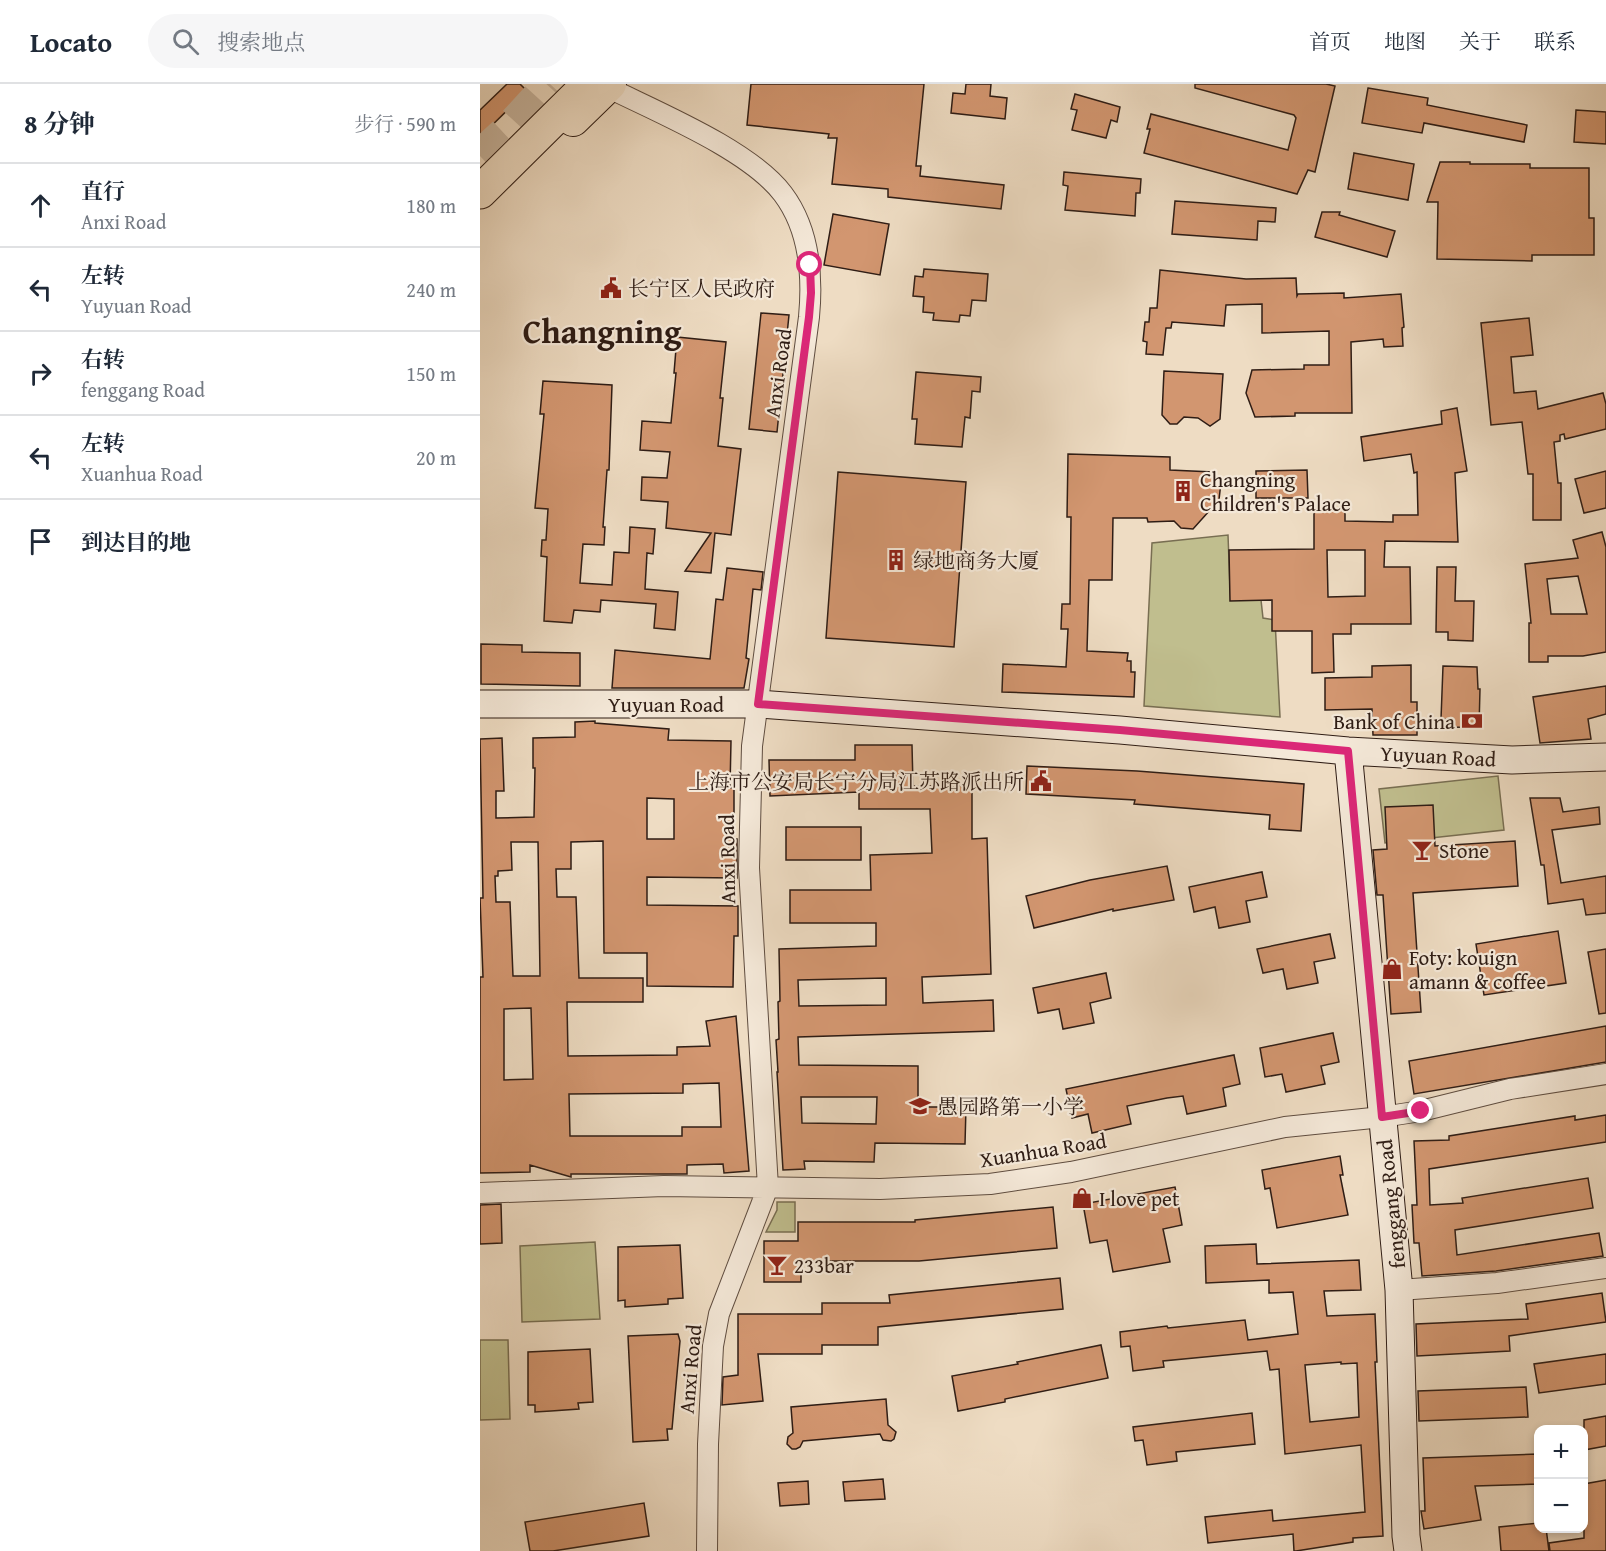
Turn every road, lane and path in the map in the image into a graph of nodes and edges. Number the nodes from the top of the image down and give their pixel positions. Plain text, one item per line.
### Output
1 (573, 84) edge
2 (599, 85) edge
3 (480, 177) edge
4 (480, 192) edge
5 (480, 210) edge
6 (480, 704) edge
7 (758, 704) junction
8 (1348, 751) junction
9 (1606, 757) edge
10 (1606, 1074) edge
11 (1382, 1117) junction
12 (768, 1187) junction
13 (480, 1193) edge
14 (1606, 1268) edge
15 (1399, 1290) junction
16 (707, 1551) edge
17 (1408, 1551) edge

1 - 3 main road
2 - 4 highway
2 - 5 main road
2 - 7 street, Anxi Road
6 - 7 main road, Yuyuan Road
7 - 8 main road, Yuyuan Road
7 - 12 street, Anxi Road
8 - 9 main road, Yuyuan Road
8 - 11 main road, fenggang Road
10 - 11 street, Xuanhua Road
11 - 12 street, Xuanhua Road
11 - 15 main road, fenggang Road
12 - 13 street, Xuanhua Road
12 - 16 street, Anxi Road
14 - 15 street
15 - 17 main road, fenggang Road

